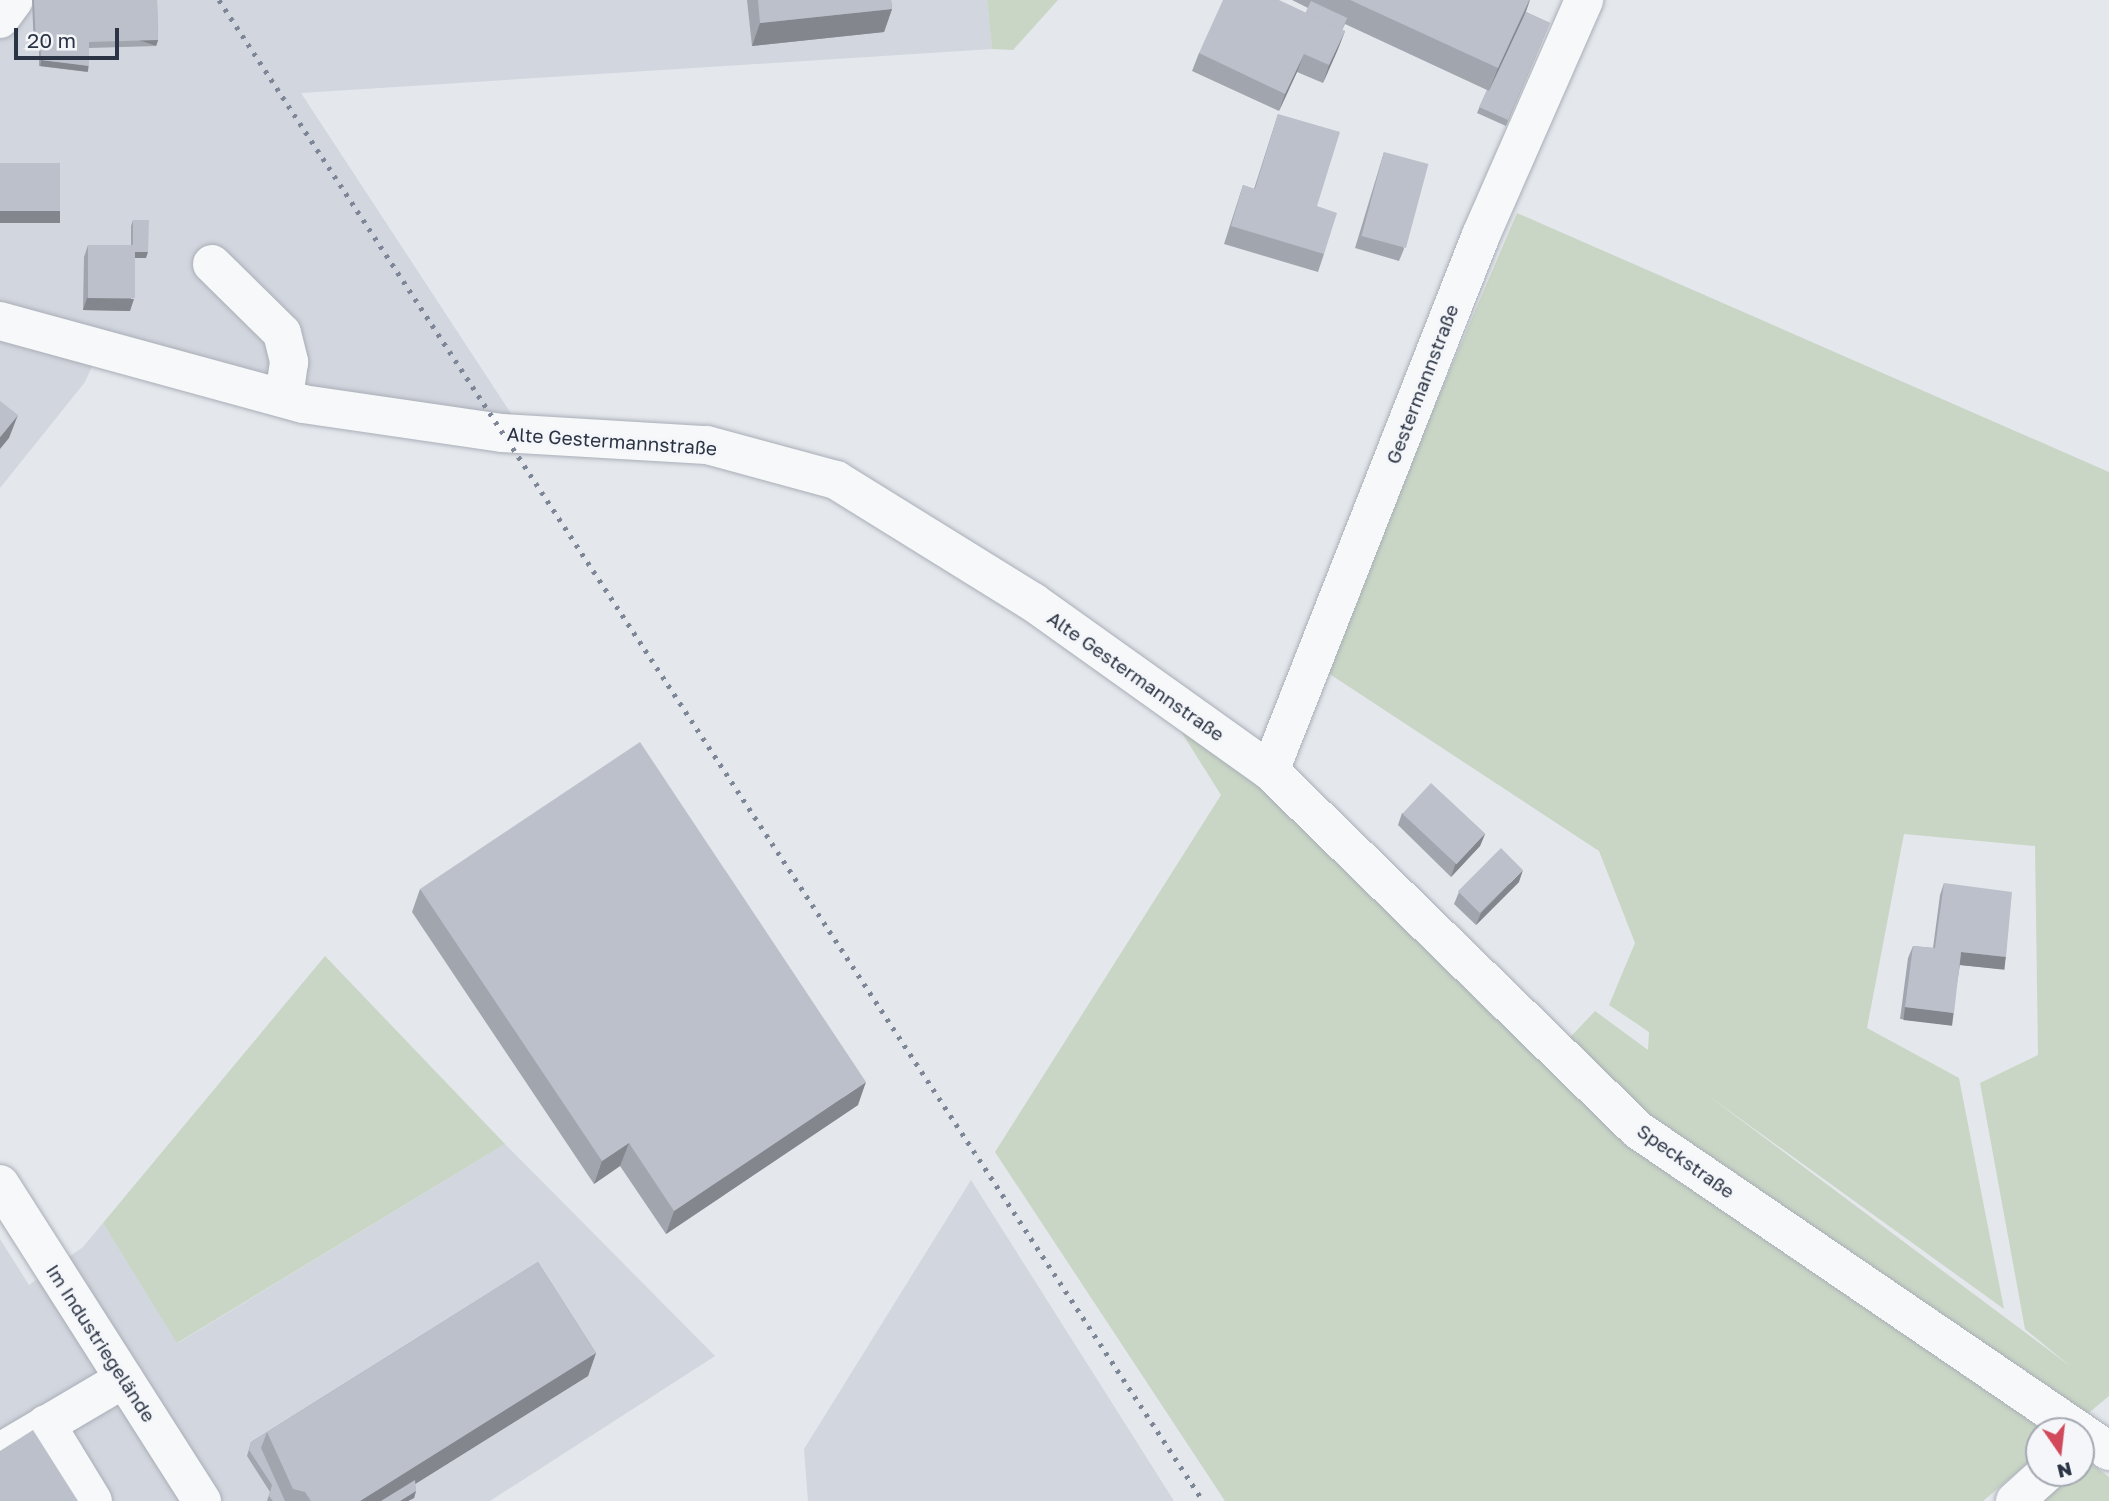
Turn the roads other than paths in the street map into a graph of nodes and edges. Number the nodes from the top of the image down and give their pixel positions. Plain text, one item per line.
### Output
1 (14, 0) edge
2 (1584, 0) edge
3 (0, 19) edge
4 (212, 264) dead end
5 (0, 321) edge
6 (284, 397) junction
7 (1270, 771) junction
8 (0, 1184) edge
9 (124, 1379) junction
10 (46, 1424) junction
11 (2097, 1436) edge
12 (0, 1452) edge
13 (2030, 1487) edge
14 (93, 1501) edge
15 (202, 1501) edge
16 (2015, 1501) edge

1 - 3 street
2 - 7 street, Gestermannstraße
4 - 6 street
5 - 6 street, Alte Gestermannstraße
6 - 7 street, Alte Gestermannstraße
7 - 11 street, Speckstraße
8 - 9 street, Im Industriegelände
9 - 10 street
9 - 15 street, Im Industriegelände
10 - 12 street
10 - 14 street
13 - 16 street

